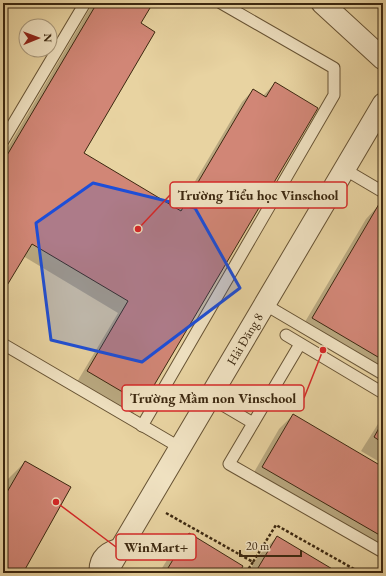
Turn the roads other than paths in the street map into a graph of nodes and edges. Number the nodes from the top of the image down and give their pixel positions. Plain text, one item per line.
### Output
1 (85, 3) edge
2 (221, 3) edge
3 (322, 3) edge
4 (233, 6) edge
5 (383, 59) edge
6 (383, 104) edge
7 (3, 141) edge
8 (344, 169) junction
9 (383, 192) edge
10 (264, 304) junction
11 (286, 336) dead end
12 (3, 344) edge
13 (300, 344) junction
14 (383, 374) edge
15 (381, 389) edge
16 (209, 396) junction
17 (253, 423) junction
18 (142, 426) junction
19 (179, 447) junction
20 (122, 544) junction
21 (383, 552) edge
22 (95, 573) edge
23 (106, 573) edge

1 - 7 lane
2 - 4 lane
3 - 5 street
4 - 18 lane
6 - 8 street, Hải Đăng 8
8 - 9 lane
8 - 10 street, Hải Đăng 8
10 - 14 lane
10 - 16 street, Hải Đăng 8
11 - 13 lane
12 - 18 lane
13 - 15 lane
13 - 17 lane
16 - 17 lane
16 - 19 street, Hải Đăng 8
17 - 21 lane
18 - 19 lane
19 - 20 street, Hải Đăng 8
20 - 22 lane
20 - 23 street, Hải Đăng 8

